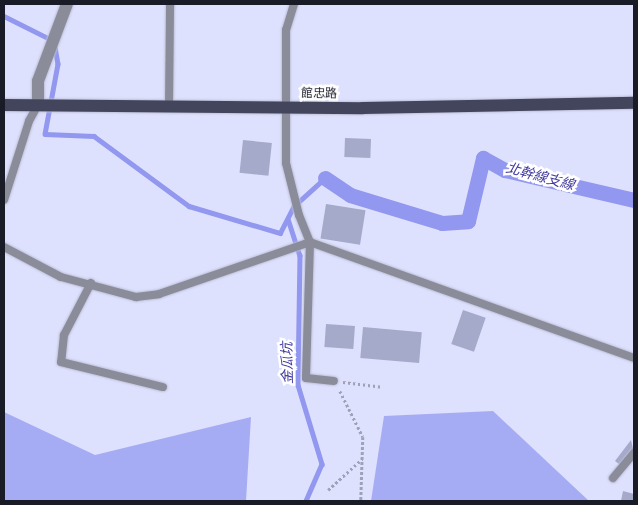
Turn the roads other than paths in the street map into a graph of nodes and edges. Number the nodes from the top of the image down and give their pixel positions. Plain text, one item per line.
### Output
1 (67, 4) edge
2 (170, 4) edge
3 (294, 4) edge
4 (634, 103) edge
5 (38, 105) junction
6 (4, 106) edge
7 (169, 106) junction
8 (288, 108) junction
9 (4, 200) edge
10 (310, 242) junction
11 (4, 247) edge
12 (91, 283) junction
13 (634, 358) edge
14 (334, 381) road end
15 (163, 386) dead end
16 (634, 453) edge
17 (613, 478) dead end

1 - 5 street
2 - 7 lane
3 - 8 lane
4 - 8 main road, 館忠路
5 - 6 main road, 館忠路
5 - 7 main road, 館忠路
5 - 9 lane
7 - 8 main road, 館忠路
8 - 10 lane
10 - 12 lane
10 - 13 lane
10 - 14 lane
11 - 12 lane
12 - 15 lane
16 - 17 lane

